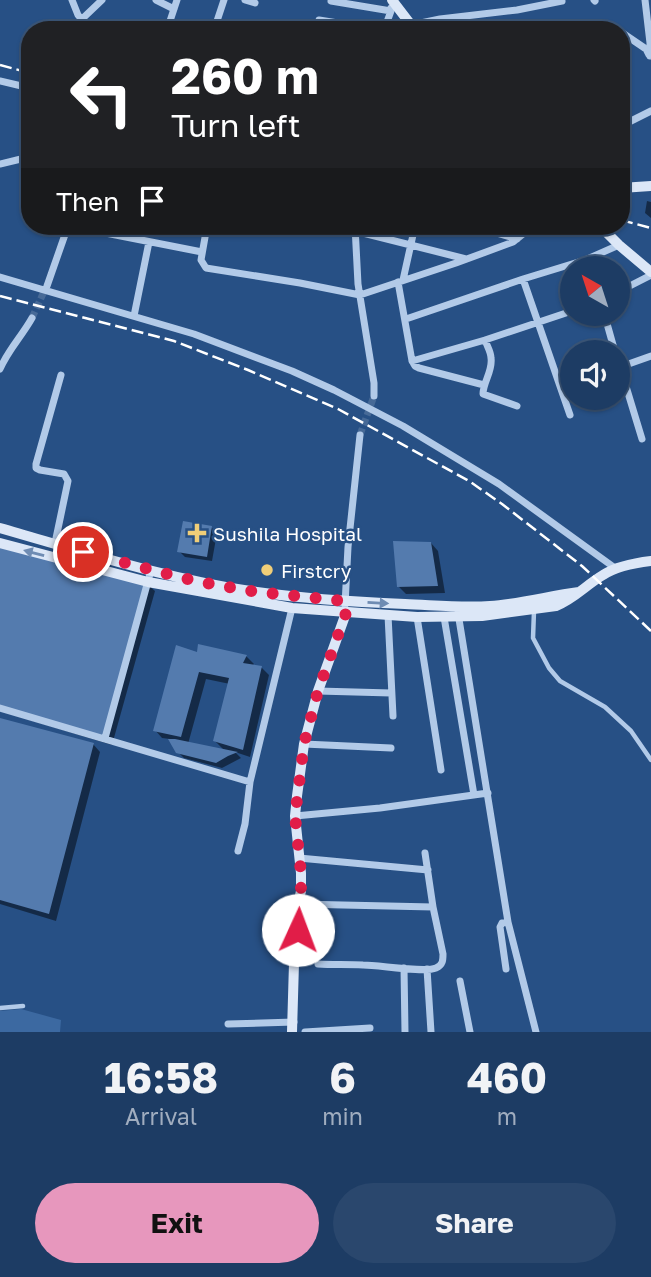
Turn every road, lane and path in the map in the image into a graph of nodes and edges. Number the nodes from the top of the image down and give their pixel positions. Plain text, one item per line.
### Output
1 (72, 0) edge
2 (102, 0) edge
3 (156, 0) edge
4 (177, 0) edge
5 (224, 0) edge
6 (245, 0) edge
7 (645, 0) edge
8 (331, 1) edge
9 (562, 1) edge
10 (256, 3) dead end
11 (391, 4) edge
12 (174, 9) junction
13 (81, 20) joint
14 (170, 21) edge
15 (219, 21) edge
16 (386, 21) edge
17 (407, 21) edge
18 (433, 21) edge
19 (630, 38) edge
20 (650, 57) edge
21 (0, 81) edge
22 (21, 86) edge
23 (651, 111) edge
24 (630, 122) edge
25 (21, 159) edge
26 (0, 164) edge
27 (651, 186) edge
28 (630, 187) edge
29 (66, 235) edge
30 (114, 235) edge
31 (205, 235) edge
32 (355, 235) edge
33 (378, 235) edge
34 (413, 235) edge
35 (503, 235) edge
36 (522, 235) edge
37 (609, 235) edge
38 (517, 239) junction
39 (149, 242) junction
40 (411, 245) junction
41 (619, 245) junction
42 (202, 252) junction
43 (467, 259) junction
44 (651, 273) edge
45 (0, 277) edge
46 (523, 279) junction
47 (401, 281) junction
48 (630, 285) edge
49 (47, 286) tunnel mouth
50 (360, 295) junction
51 (560, 315) edge
52 (134, 316) junction
53 (32, 318) tunnel mouth
54 (406, 319) junction
55 (537, 323) junction
56 (485, 340) junction
57 (651, 356) edge
58 (412, 361) junction
59 (630, 361) edge
60 (0, 369) edge
61 (61, 375) dead end
62 (484, 385) junction
63 (374, 396) tunnel mouth
64 (630, 400) edge
65 (517, 405) dead end
66 (570, 415) dead end
67 (360, 435) tunnel mouth
68 (642, 439) dead end
69 (0, 527) edge
70 (0, 543) edge
71 (55, 543) junction
72 (651, 561) edge
73 (615, 568) junction
74 (152, 570) junction
75 (148, 582) junction
76 (581, 592) junction
77 (345, 601) junction
78 (292, 608) junction
79 (534, 610) junction
80 (458, 612) junction
81 (346, 613) junction
82 (388, 615) junction
83 (417, 617) junction
84 (444, 617) junction
85 (318, 691) junction
86 (391, 693) junction
87 (0, 708) edge
88 (393, 716) dead end
89 (105, 738) junction
90 (304, 744) junction
91 (391, 748) dead end
92 (651, 760) edge
93 (441, 770) dead end
94 (250, 782) junction
95 (488, 793) junction
96 (474, 795) junction
97 (295, 816) junction
98 (239, 851) dead end
99 (425, 853) dead end
100 (299, 858) junction
101 (428, 870) junction
102 (298, 904) junction
103 (433, 907) junction
104 (509, 922) junction
105 (318, 964) dead end
106 (404, 968) junction
107 (427, 969) junction
108 (506, 969) dead end
109 (460, 981) dead end
110 (23, 1006) dead end
111 (0, 1007) edge
112 (228, 1024) dead end
113 (293, 1027) edge
114 (370, 1028) dead end
115 (305, 1032) edge
116 (405, 1032) edge
117 (431, 1032) edge
118 (470, 1032) edge
119 (536, 1032) edge

1 - 13 street
2 - 13 street
3 - 12 street
4 - 12 street
5 - 15 street
6 - 10 street
7 - 20 street
8 - 11 street
9 - 18 street
11 - 16 street
11 - 17 main road
12 - 14 street
19 - 20 street
21 - 22 street
23 - 24 street
25 - 26 street
27 - 28 main road
29 - 49 street
30 - 39 street
31 - 42 street
32 - 50 street
33 - 40 street
34 - 40 street
35 - 38 street
36 - 38 street
37 - 41 main road
38 - 43 street
39 - 42 street
39 - 52 street
40 - 43 street
40 - 47 street
41 - 44 main road
41 - 46 street
42 - 50 street
43 - 47 street
44 - 48 street
45 - 52 street
46 - 54 street
46 - 55 street
47 - 50 street
47 - 54 street
50 - 63 street
51 - 55 street
52 - 73 street
53 - 60 street
54 - 58 street
55 - 56 street
55 - 66 street
56 - 58 street
56 - 62 street
57 - 59 street
58 - 62 street
61 - 71 street
62 - 65 street
64 - 68 street
67 - 77 street
69 - 71 main road
75 -> 70 main road
71 - 74 main road
72 - 73 main road
73 - 76 main road
74 - 75 street
74 - 77 main road
75 - 78 main road
75 - 89 street
76 - 79 main road
76 - 80 main road
77 -> 80 main road
77 - 81 street
78 - 81 main road
78 - 94 street
79 - 80 main road
79 - 92 lane
80 - 84 main road
80 - 95 street
81 - 82 main road
81 - 85 main road
82 - 83 main road
82 - 86 street
83 - 84 main road
83 - 93 street
84 - 96 street
85 - 86 street
85 - 90 main road
86 - 88 street
87 - 89 street
89 - 94 street
90 - 91 street
90 - 97 main road
94 - 98 street
95 - 96 street
95 - 104 street
96 - 97 street
97 - 100 main road
99 - 101 street
100 - 101 street
100 - 102 main road
101 - 103 street
102 - 103 street
102 - 113 main road
103 - 107 street
104 - 108 street
104 - 119 street
105 - 106 street
106 - 107 street
106 - 116 street
107 - 117 street
109 - 118 street
110 - 111 lane
112 - 113 street
114 - 115 street

